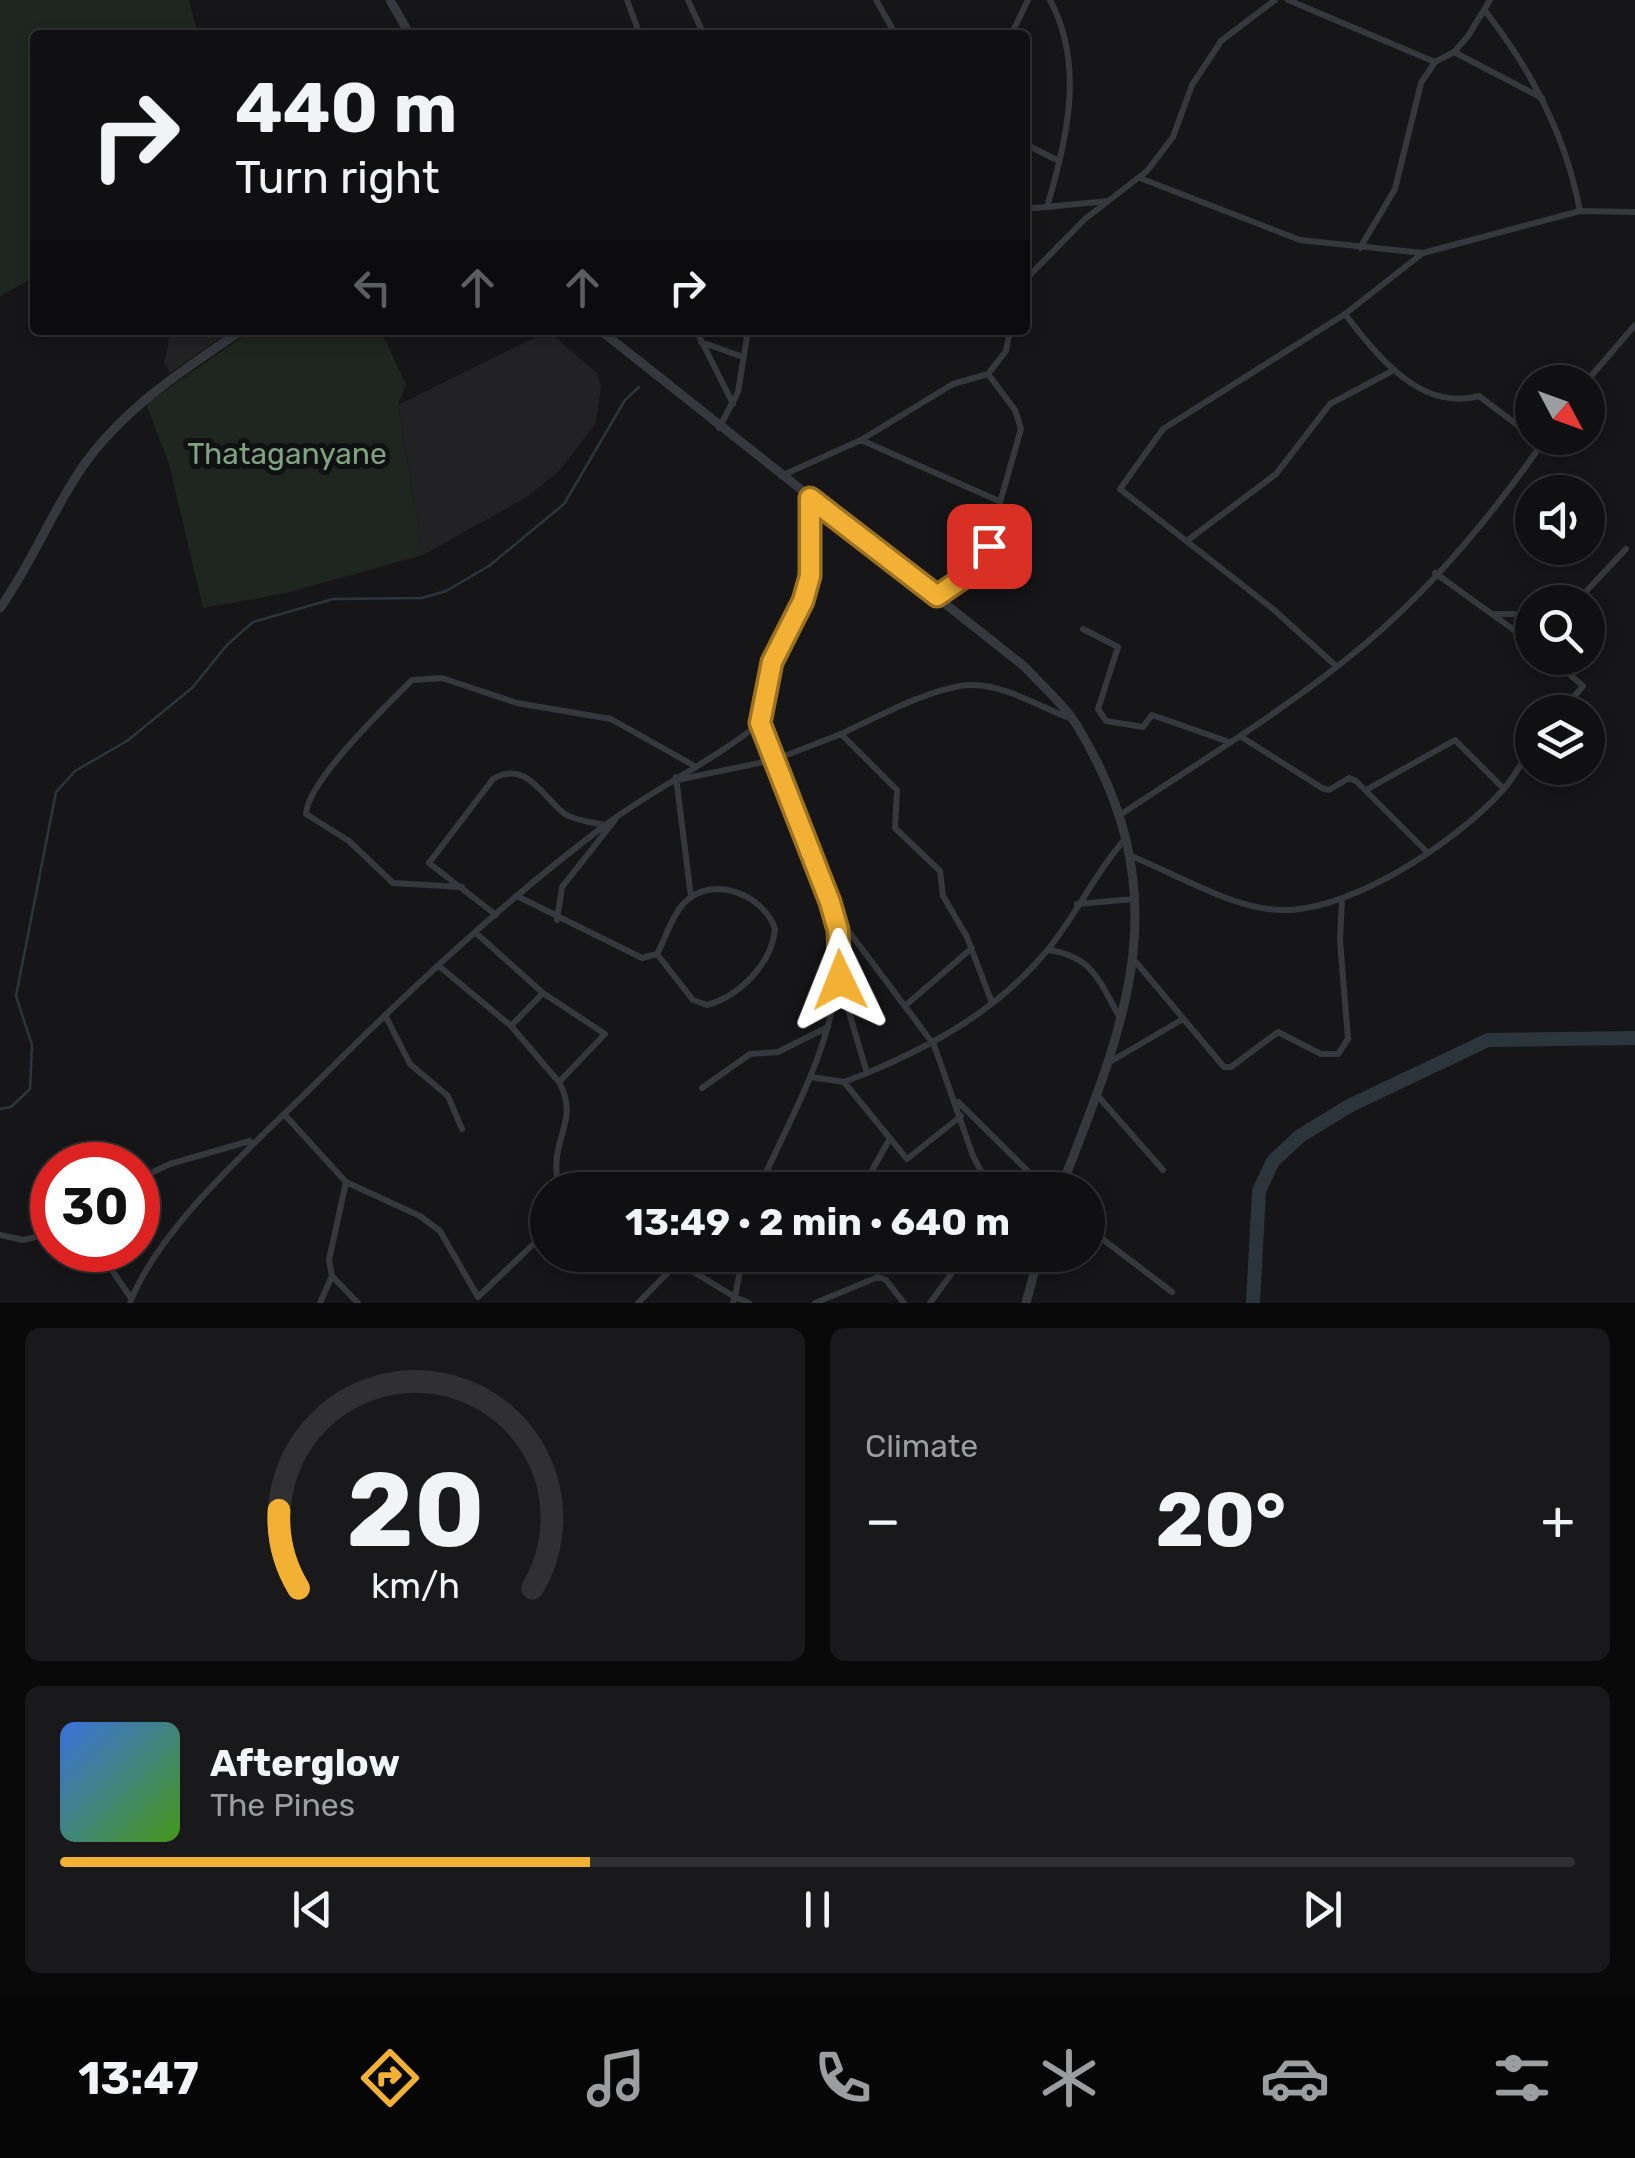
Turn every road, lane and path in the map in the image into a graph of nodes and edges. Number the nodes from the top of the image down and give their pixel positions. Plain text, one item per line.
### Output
1 (390, 0) edge
2 (627, 0) edge
3 (688, 0) edge
4 (876, 0) edge
5 (1028, 0) edge
6 (1050, 0) edge
7 (1275, 0) edge
8 (1288, 0) edge
9 (1490, 0) edge
10 (1486, 12) junction
11 (407, 30) edge
12 (638, 30) edge
13 (702, 30) edge
14 (893, 30) edge
15 (1013, 30) edge
16 (1454, 52) junction
17 (1435, 62) junction
18 (1542, 98) junction
19 (1030, 146) edge
20 (1059, 161) junction
21 (1140, 178) junction
22 (1110, 201) junction
23 (1047, 208) junction
24 (1030, 209) edge
25 (1580, 210) junction
26 (1635, 212) edge
27 (1360, 248) junction
28 (1424, 253) junction
29 (1030, 275) edge
30 (1345, 314) junction
31 (1635, 325) edge
32 (235, 335) edge
33 (606, 335) edge
34 (698, 335) edge
35 (747, 335) edge
36 (1009, 335) edge
37 (700, 342) junction
38 (743, 358) junction
39 (1601, 365) edge
40 (1394, 370) junction
41 (988, 374) junction
42 (733, 404) junction
43 (1515, 423) edge
44 (719, 428) junction
45 (861, 440) junction
46 (1533, 455) edge
47 (781, 476) junction
48 (810, 498) junction
49 (1000, 501) junction
50 (1188, 540) junction
51 (1626, 549) dead end
52 (1434, 574) junction
53 (1592, 585) edge
54 (937, 596) junction
55 (0, 608) edge
56 (1490, 614) junction
57 (1515, 614) edge
58 (1083, 629) dead end
59 (1515, 632) edge
60 (1336, 666) junction
61 (1570, 675) edge
62 (1574, 695) edge
63 (1074, 720) junction
64 (760, 723) junction
65 (841, 734) junction
66 (1240, 736) junction
67 (1230, 742) junction
68 (774, 760) junction
69 (694, 766) junction
70 (1515, 772) edge
71 (676, 778) junction
72 (1504, 789) junction
73 (1366, 790) junction
74 (1120, 815) junction
75 (618, 816) junction
76 (605, 825) junction
77 (1126, 838) junction
78 (1426, 851) junction
79 (1131, 856) junction
80 (462, 886) junction
81 (517, 896) junction
82 (691, 897) junction
83 (1137, 899) junction
84 (1342, 899) junction
85 (1076, 904) junction
86 (496, 915) junction
87 (558, 920) junction
88 (838, 930) junction
89 (476, 932) junction
90 (972, 948) junction
91 (1048, 950) junction
92 (657, 954) junction
93 (1135, 961) junction
94 (439, 966) junction
95 (840, 980) junction
96 (543, 993) junction
97 (992, 1004) junction
98 (906, 1005) junction
99 (385, 1015) junction
100 (1183, 1019) junction
101 (1122, 1022) junction
102 (510, 1026) junction
103 (830, 1026) junction
104 (934, 1045) junction
105 (1108, 1063) junction
106 (867, 1073) junction
107 (811, 1077) junction
108 (560, 1082) junction
109 (844, 1082) junction
110 (702, 1088) dead end
111 (1097, 1095) junction
112 (957, 1101) junction
113 (284, 1114) junction
114 (961, 1116) junction
115 (462, 1129) dead end
116 (252, 1140) junction
117 (888, 1140) junction
118 (160, 1169) edge
119 (1163, 1170) dead end
120 (557, 1172) edge
121 (766, 1172) edge
122 (870, 1172) edge
123 (981, 1172) edge
124 (1028, 1172) edge
125 (1067, 1172) edge
126 (346, 1182) junction
127 (0, 1235) edge
128 (30, 1238) edge
129 (1105, 1241) edge
130 (530, 1247) edge
131 (112, 1272) edge
132 (667, 1272) edge
133 (692, 1272) edge
134 (740, 1272) edge
135 (953, 1272) edge
136 (1034, 1272) edge
137 (332, 1276) junction
138 (1172, 1292) dead end
139 (474, 1300) edge
140 (734, 1300) edge
141 (131, 1301) edge
142 (320, 1303) edge
143 (358, 1303) edge
144 (638, 1303) edge
145 (749, 1303) edge
146 (815, 1303) edge
147 (904, 1303) edge
148 (930, 1303) edge
149 (1026, 1303) edge

1 - 11 street
2 - 12 street
3 - 13 street
4 - 14 street
5 - 15 street
6 - 20 street
7 - 21 street
8 - 17 street
9 - 10 street
10 - 16 street
10 - 18 street
16 - 17 street
16 - 18 street
17 - 27 street
18 - 25 street
19 - 20 street
20 - 23 street
21 - 22 street
21 - 27 street
22 - 23 street
22 - 29 street
23 - 24 street
25 - 26 street
25 - 28 street
27 - 28 street
28 - 30 street
30 - 40 street
30 - 50 street
31 - 39 street
32 - 55 street
33 - 44 street
34 - 37 street
35 - 38 street
36 - 41 street
37 - 38 street
37 - 42 street
38 - 42 street
40 - 43 street
40 - 50 street
41 - 45 street
41 - 49 street
42 - 44 street
44 - 47 street
45 - 47 street
45 - 49 street
46 - 52 street
47 - 48 street
48 - 54 street
48 - 64 street
49 - 54 street
50 - 60 street
51 - 53 street
52 - 56 street
52 - 60 street
54 - 63 street
56 - 57 street
56 - 59 street
58 - 67 street
60 - 66 street
61 - 62 street
63 - 65 street
63 - 74 street
64 - 68 street
64 - 69 street
65 - 68 street
65 - 90 street
66 - 67 street
66 - 73 street
67 - 74 street
68 - 71 street
68 - 88 street
69 - 71 street
69 - 80 street
70 - 72 street
71 - 75 street
71 - 82 street
72 - 73 street
72 - 78 street
73 - 78 street
74 - 77 street
75 - 76 street
75 - 87 street
76 - 80 street
76 - 81 street
77 - 79 street
77 - 85 street
78 - 84 street
79 - 83 street
79 - 84 street
80 - 86 street
81 - 86 street
81 - 87 street
82 - 92 street
82 - 92 street
83 - 85 street
83 - 93 street
84 - 100 street
85 - 91 street
86 - 89 street
87 - 92 street
88 - 95 street
88 - 98 street
89 - 94 street
89 - 96 street
90 - 97 street
90 - 98 street
91 - 97 street
91 - 101 street
93 - 100 street
93 - 101 street
94 - 99 street
94 - 102 street
95 - 103 street
95 - 106 street
96 - 102 street
96 - 108 street
97 - 104 street
98 - 104 street
99 - 113 street
99 - 115 street
100 - 105 street
101 - 105 street
102 - 108 street
103 - 107 street
103 - 110 street
104 - 106 street
104 - 112 street
105 - 111 street
106 - 109 street
107 - 109 street
107 - 121 street
108 - 120 street
109 - 117 street
111 - 119 street
111 - 125 street
112 - 114 street
112 - 124 street
113 - 116 street
113 - 126 street
114 - 117 street
114 - 123 street
116 - 118 street
116 - 141 street
117 - 122 street
126 - 137 street
126 - 139 street
127 - 128 street
129 - 138 street
130 - 139 street
131 - 141 street
132 - 144 street
133 - 140 street
134 - 140 street
135 - 148 street
136 - 149 street
137 - 142 street
137 - 143 street
140 - 145 street
146 - 147 street

